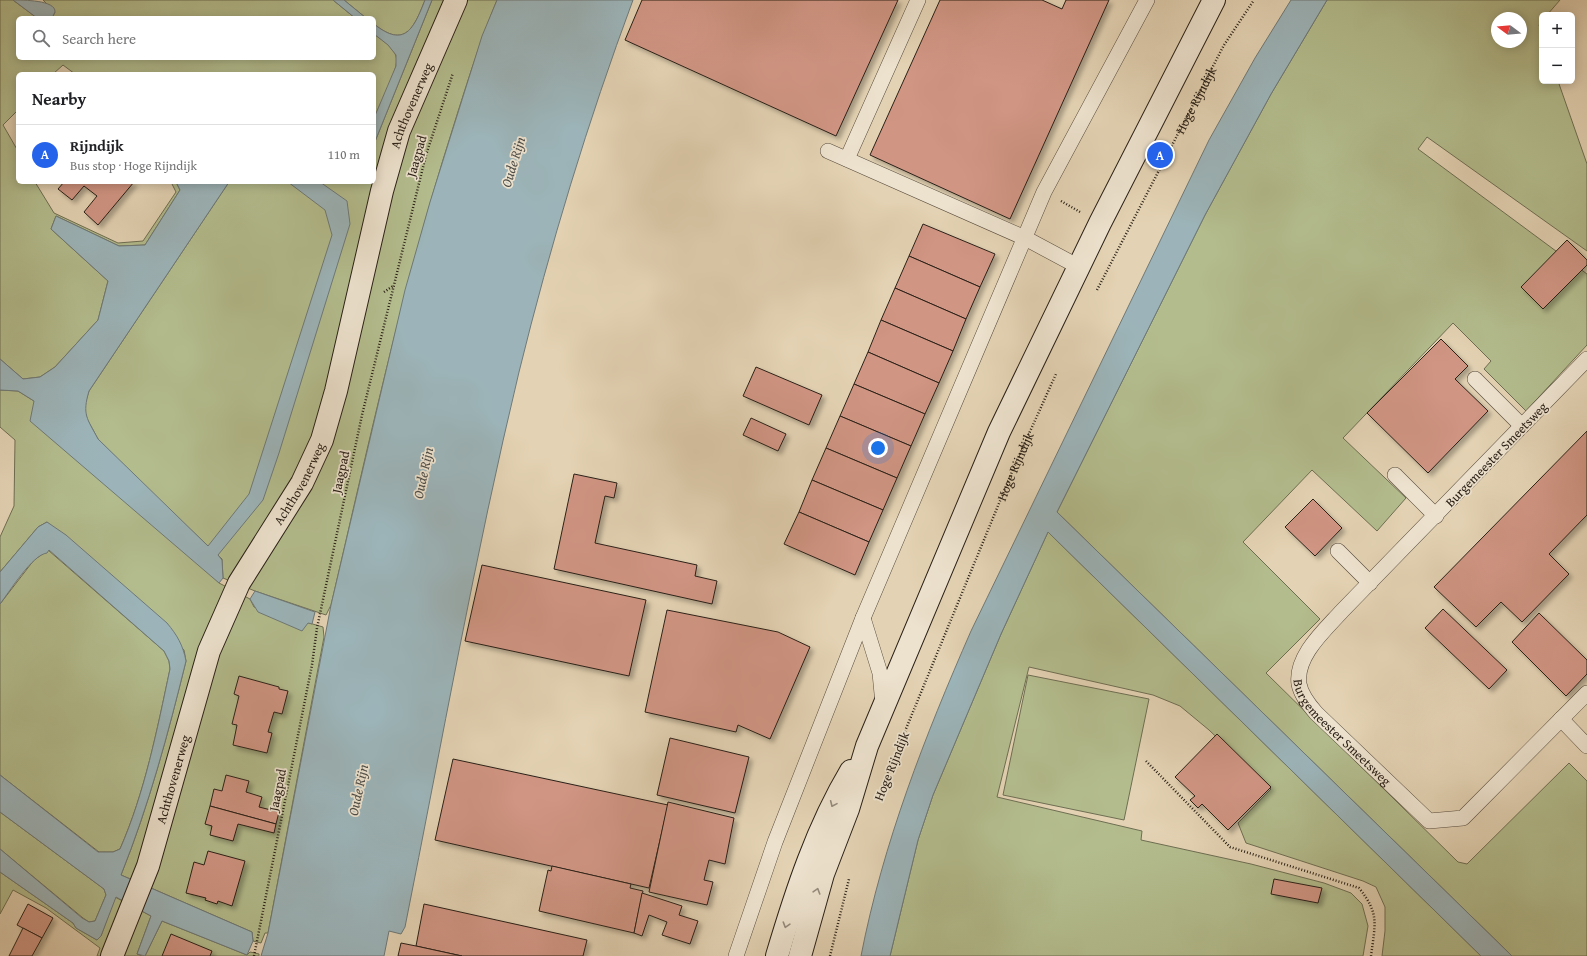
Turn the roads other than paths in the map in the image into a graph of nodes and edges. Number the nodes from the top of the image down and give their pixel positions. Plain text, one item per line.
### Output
1 (456, 0) edge
2 (918, 0) edge
3 (1147, 0) edge
4 (1214, 0) edge
5 (828, 151) dead end
6 (847, 159) junction
7 (1025, 238) junction
8 (1079, 267) junction
9 (1584, 369) edge
10 (1475, 379) dead end
11 (1522, 426) junction
12 (1395, 475) dead end
13 (1436, 516) junction
14 (1338, 551) dead end
15 (1370, 583) junction
16 (863, 618) junction
17 (1587, 693) edge
18 (883, 705) junction
19 (1561, 720) junction
20 (867, 746) junction
21 (1587, 746) edge
22 (112, 956) edge
23 (736, 956) edge
24 (777, 956) edge
25 (800, 956) edge

1 - 22 street, Achthovenerweg
2 - 6 lane
3 - 7 lane
4 - 8 street, Hoge Rijndijk
5 - 6 lane
6 - 7 lane
7 - 8 lane
7 - 16 lane
8 - 18 street, Hoge Rijndijk
9 - 11 lane, Burgemeester Smeetsweg
10 - 11 lane
11 - 13 lane, Burgemeester Smeetsweg
12 - 13 lane
13 - 15 lane, Burgemeester Smeetsweg
14 - 15 lane
15 - 19 lane, Burgemeester Smeetsweg
16 - 18 lane
16 - 23 lane
17 - 19 lane, Burgemeester Smeetsweg
18 - 20 street, Hoge Rijndijk
19 - 21 lane
20 -> 24 street, Hoge Rijndijk
25 -> 20 street, Hoge Rijndijk

